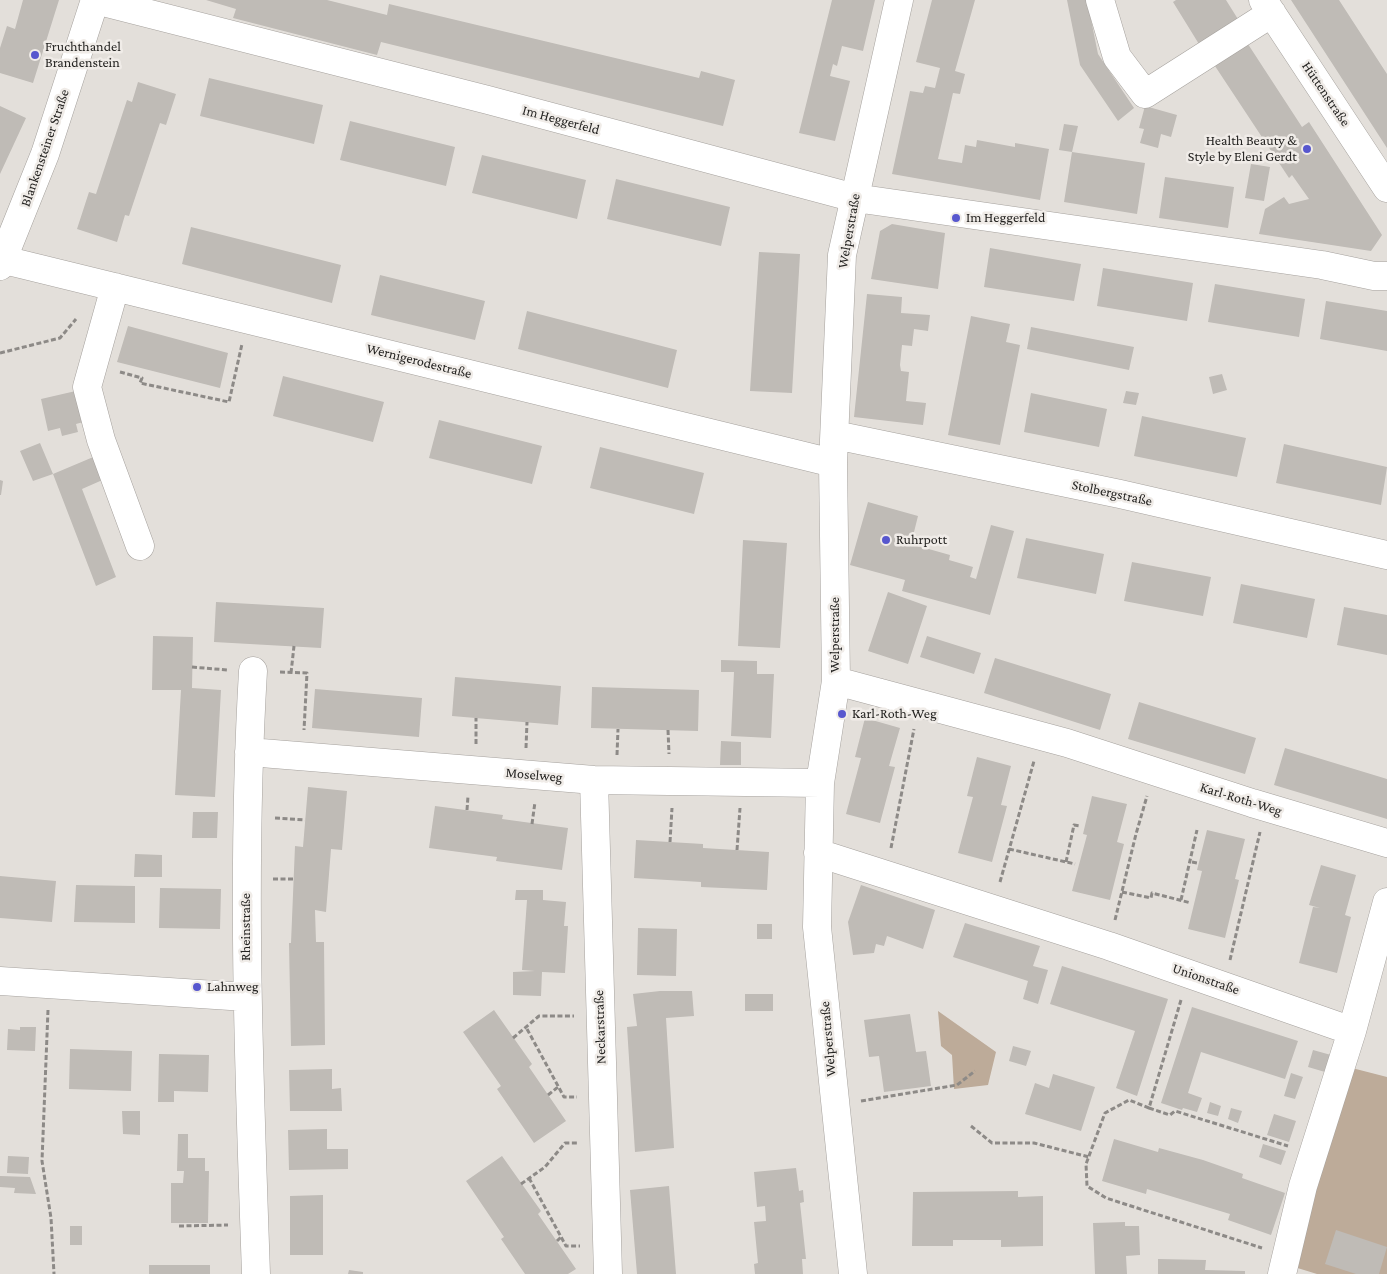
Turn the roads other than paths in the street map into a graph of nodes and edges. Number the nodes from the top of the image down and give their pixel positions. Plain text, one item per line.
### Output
1 (95, 0) edge
2 (899, 0) edge
3 (1100, 0) edge
4 (1267, 7) edge
5 (1387, 188) edge
6 (854, 198) junction
7 (3, 254) edge
8 (1387, 276) edge
9 (115, 287) junction
10 (835, 435) junction
11 (833, 463) junction
12 (140, 546) dead end
13 (1387, 555) edge
14 (241, 670) road end
15 (836, 681) junction
16 (248, 752) junction
17 (594, 780) junction
18 (820, 783) junction
19 (1387, 843) edge
20 (818, 853) junction
21 (1387, 902) edge
22 (0, 981) edge
23 (246, 997) junction
24 (1352, 1031) junction
25 (1284, 1265) edge
26 (256, 1274) edge
27 (608, 1274) edge
28 (853, 1274) edge

1 - 6 street, Im Heggerfeld
1 - 7 street, Blankensteiner Straße
2 - 6 street, Welperstraße
3 - 4 street
4 - 5 street, Hüttenstraße
6 - 8 street, Im Heggerfeld
6 - 10 street, Welperstraße
7 - 9 street, Wernigerodestraße
9 - 11 street, Wernigerodestraße
9 - 12 street
10 - 11 street, Welperstraße
10 - 13 street, Stolbergstraße
11 - 15 street, Welperstraße
14 - 16 street, Rheinstraße
15 - 18 street, Welperstraße
15 - 19 street, Karl-Roth-Weg
16 - 17 street, Moselweg
16 - 23 street, Rheinstraße
17 - 18 street, Moselweg
17 - 27 street, Neckarstraße
18 - 20 street, Welperstraße
20 - 24 street, Unionstraße
20 - 28 street, Welperstraße
21 - 24 street
22 - 23 street
23 - 26 street, Rheinstraße
24 - 25 street

